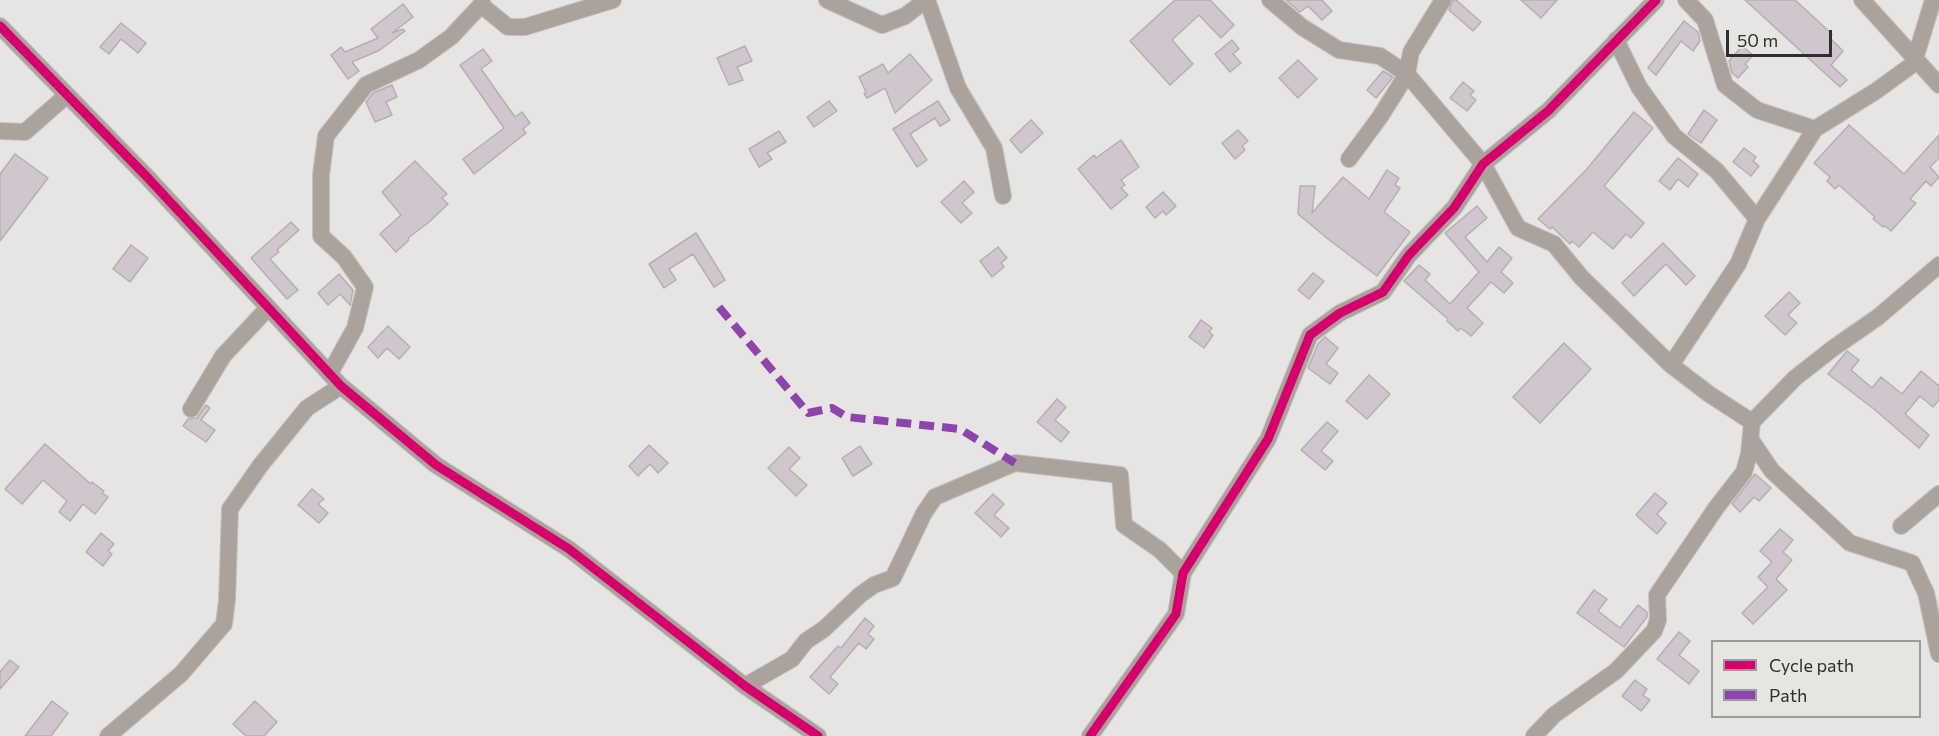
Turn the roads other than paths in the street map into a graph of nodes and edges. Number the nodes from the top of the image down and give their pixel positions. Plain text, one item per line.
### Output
1 (613, 0) edge
2 (827, 0) edge
3 (927, 0) edge
4 (1270, 0) edge
5 (1443, 0) edge
6 (1656, 0) edge
7 (1686, 0) edge
8 (1862, 0) edge
9 (1933, 0) edge
10 (481, 2) edge
11 (0, 26) edge
12 (1616, 40) junction
13 (1916, 61) junction
14 (1407, 74) junction
15 (1939, 85) edge
16 (67, 95) junction
17 (1815, 129) junction
18 (0, 131) edge
19 (1349, 159) dead end
20 (1483, 164) junction
21 (1003, 196) dead end
22 (1757, 219) junction
23 (1939, 264) edge
24 (268, 308) junction
25 (1671, 365) junction
26 (336, 379) junction
27 (190, 409) dead end
28 (1752, 422) junction
29 (1751, 440) junction
30 (1939, 494) edge
31 (1901, 526) dead end
32 (1183, 573) junction
33 (1939, 654) edge
34 (745, 686) junction
35 (108, 736) edge
36 (818, 736) edge
37 (1090, 736) edge
38 (1534, 736) edge

1 - 10 street
2 - 3 street
3 - 21 street
4 - 14 street
5 - 14 street
6 - 12 street
7 - 17 street
8 - 13 street
9 - 13 street
10 - 26 street
11 - 16 street
12 - 20 street
12 - 22 street
13 - 15 street
13 - 17 street
14 - 19 street
14 - 20 street
16 - 18 street
16 - 24 street
17 - 22 street
20 - 25 street
20 - 32 street
22 - 25 street
23 - 28 street
24 - 26 street
24 - 27 street
25 - 28 street
26 - 34 street
26 - 35 street
28 - 29 street
29 - 33 street
29 - 38 street
30 - 31 street
32 - 34 street
32 - 37 street
34 - 36 street

